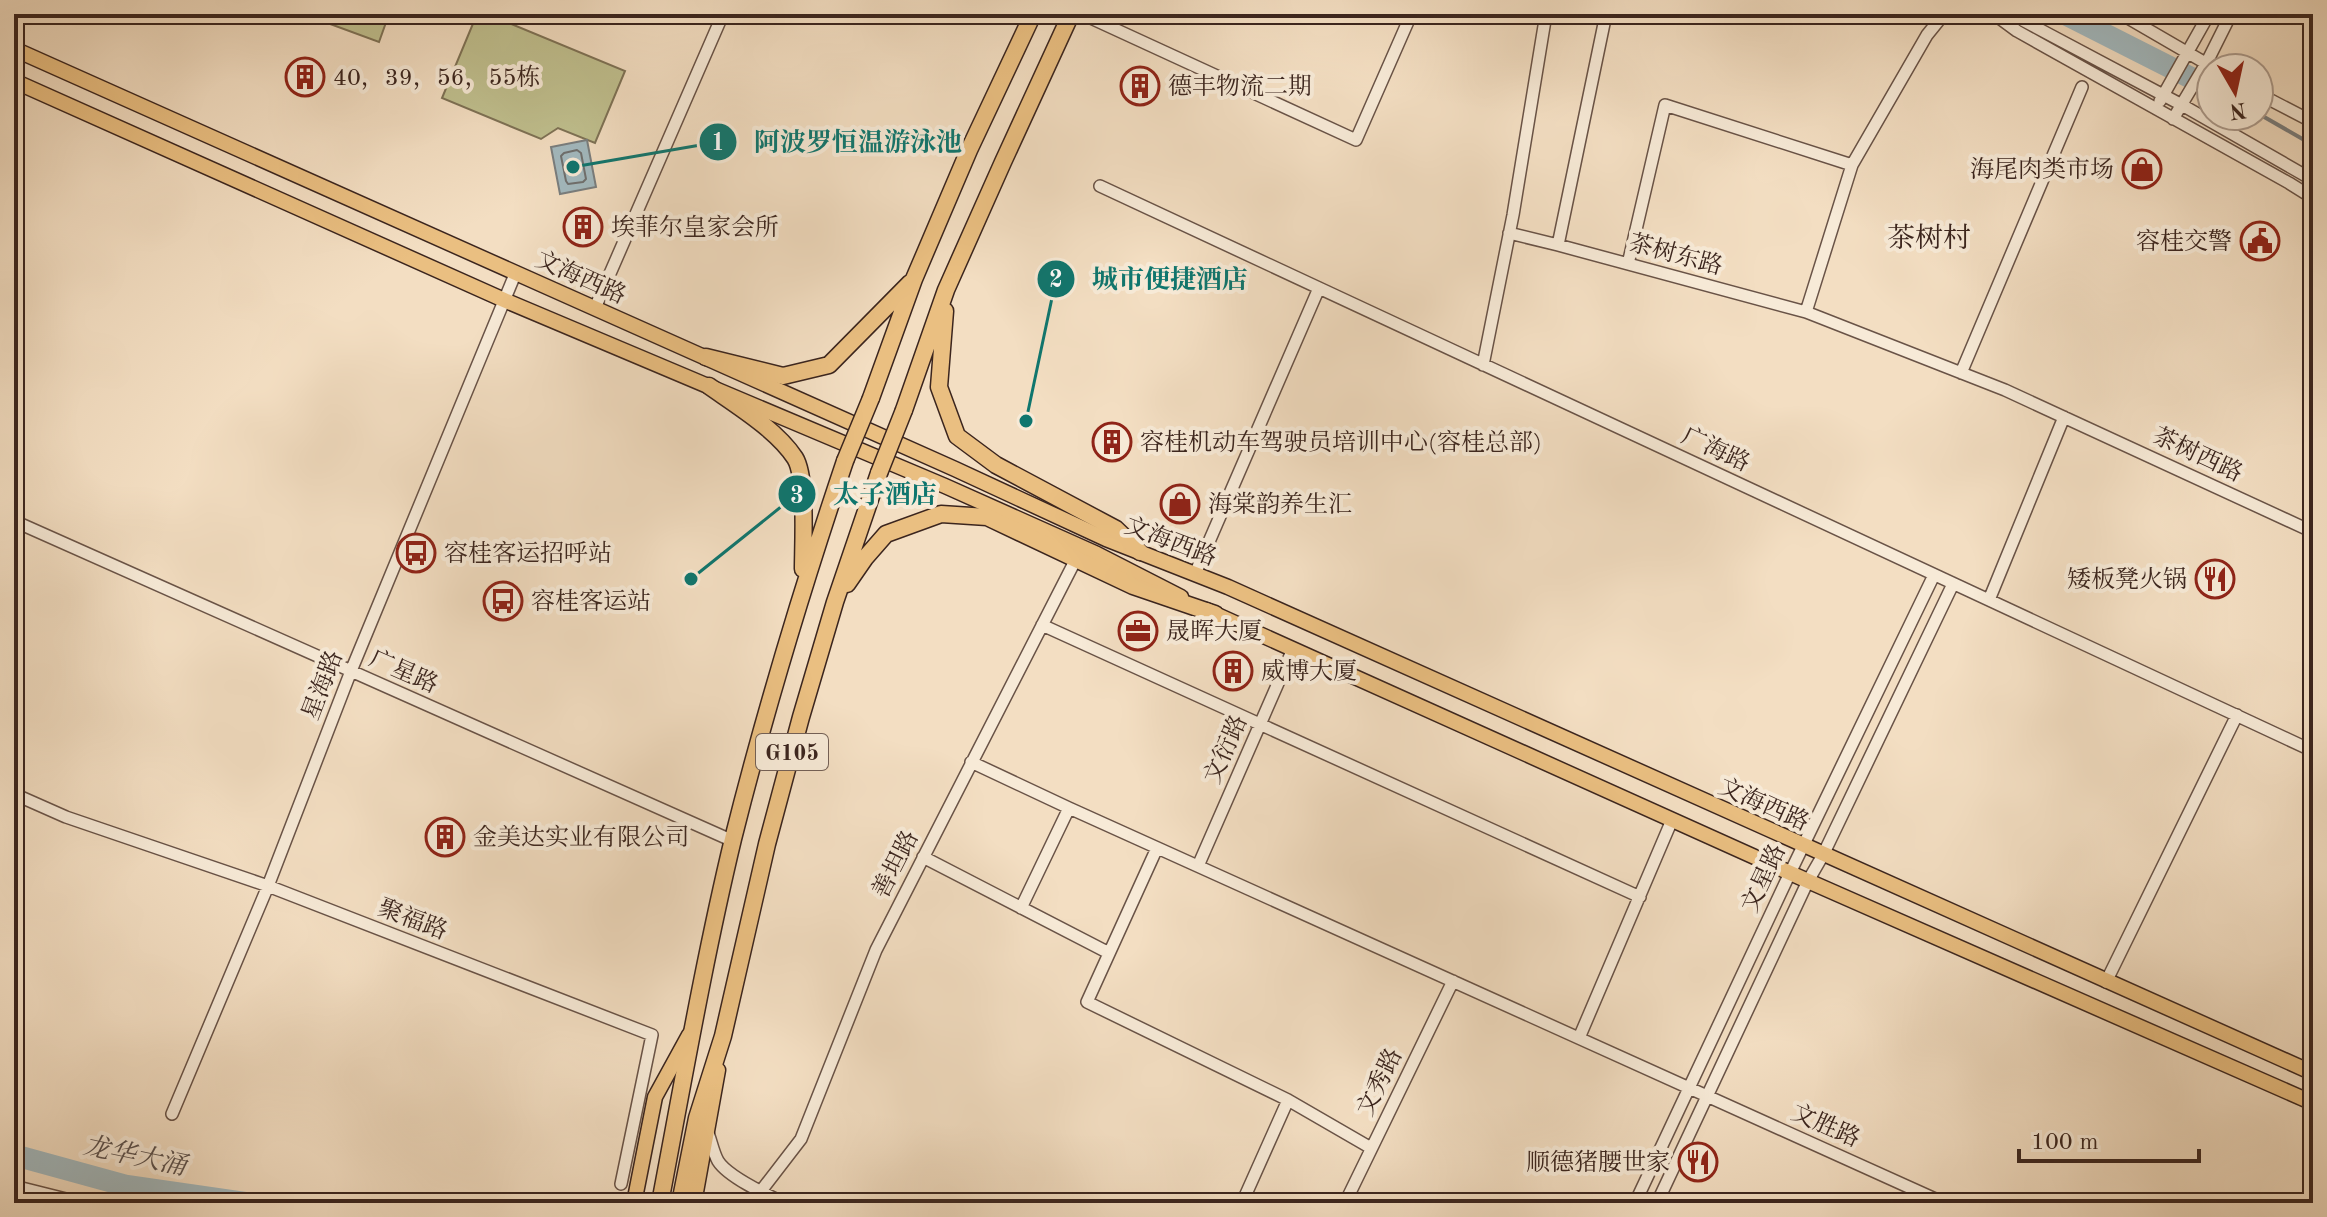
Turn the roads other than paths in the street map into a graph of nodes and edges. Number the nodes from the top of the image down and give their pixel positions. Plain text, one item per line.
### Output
1 (723, 14) edge
2 (1033, 14) edge
3 (1071, 14) edge
4 (1082, 14) edge
5 (1469, 14) edge
6 (1546, 14) edge
7 (1606, 14) edge
8 (1944, 14) edge
9 (1994, 14) edge
10 (2015, 14) edge
11 (2121, 14) edge
12 (2209, 14) edge
13 (2231, 14) edge
14 (14, 49) edge
15 (2187, 52) junction
16 (2215, 52) edge
17 (2195, 57) edge
18 (14, 81) edge
19 (2195, 86) edge
20 (2082, 87) dead end
21 (2163, 95) junction
22 (2275, 102) edge
23 (2182, 105) junction
24 (2156, 109) junction
25 (2173, 119) junction
26 (2313, 122) edge
27 (1852, 165) junction
28 (2313, 180) edge
29 (1100, 186) dead end
30 (2313, 198) edge
31 (1509, 233) junction
32 (1558, 245) junction
33 (1628, 264) junction
34 (516, 272) junction
35 (914, 279) junction
36 (1319, 288) junction
37 (946, 290) junction
38 (504, 300) junction
39 (595, 308) junction
40 (1806, 312) junction
41 (706, 357) junction
42 (1483, 365) junction
43 (1961, 373) junction
44 (709, 386) junction
45 (2005, 390) joint
46 (2064, 417) junction
47 (14, 521) edge
48 (2313, 532) edge
49 (1140, 552) junction
50 (1076, 559) junction
51 (1195, 574) junction
52 (1934, 575) junction
53 (1953, 584) junction
54 (803, 587) junction
55 (1989, 600) junction
56 (835, 602) junction
57 (1215, 614) junction
58 (1042, 625) junction
59 (1293, 649) junction
60 (351, 671) junction
61 (2237, 715) junction
62 (1260, 724) junction
63 (2313, 751) edge
64 (971, 762) junction
65 (14, 794) edge
66 (1069, 808) junction
67 (1672, 820) junction
68 (733, 841) junction
69 (1803, 846) junction
70 (1157, 848) junction
71 (1823, 855) junction
72 (923, 857) junction
73 (1198, 866) junction
74 (1790, 873) junction
75 (1808, 881) junction
76 (268, 886) junction
77 (1640, 897) junction
78 (1021, 908) junction
79 (1109, 953) junction
80 (1453, 981) junction
81 (2106, 982) junction
82 (691, 1031) junction
83 (1579, 1038) junction
84 (2313, 1073) edge
85 (1689, 1087) junction
86 (1708, 1096) junction
87 (1288, 1100) junction
88 (2313, 1103) edge
89 (172, 1114) dead end
90 (702, 1124) junction
91 (1371, 1148) junction
92 (621, 1184) dead end
93 (14, 1186) edge
94 (761, 1191) junction
95 (1921, 1198) edge
96 (82, 1203) edge
97 (634, 1203) edge
98 (660, 1203) edge
99 (680, 1203) edge
100 (694, 1203) edge
101 (784, 1203) edge
102 (1242, 1203) edge
103 (1345, 1203) edge
104 (1635, 1203) edge
105 (1657, 1203) edge
106 (1944, 1203) edge

1 - 39 street
2 - 35 highway
3 - 37 highway, G105
4 - 5 street
6 - 31 street
7 - 32 street
8 - 27 street
9 - 24 street
10 - 21 street
11 - 15 street
12 - 15 street
13 - 16 street
14 - 34 main road, 文海西路
15 - 17 street
15 - 21 street
18 - 38 main road, 文海西路
19 - 23 street
20 - 43 street
21 - 23 street
21 - 24 street
22 - 26 street
23 - 25 street
23 - 28 street
24 - 25 street
25 - 30 street
27 - 33 street
27 - 40 street
29 - 36 street, 广海路
31 - 32 street, 茶树东路
31 - 42 street
32 - 33 street, 茶树东路
33 - 40 street, 茶树东路
34 - 38 street, 星海路
34 - 39 main road, 文海西路
35 - 41 highway
35 - 54 highway, bridge
36 - 42 street, 广海路
36 - 51 street
37 - 49 highway
37 - 56 highway, G105, bridge
38 - 44 main road, 文海西路
38 - 60 street, 星海路
39 - 41 main road, 文海西路
40 - 43 street, 茶树东路
41 - 49 main road, 文海西路
42 - 52 street, 广海路
43 - 45 street, 茶树东路
44 - 54 highway
44 - 57 main road, 文海西路
45 - 46 street, 茶树西路
46 - 48 street, 茶树西路
46 - 55 street
47 - 60 street, 广星路
49 - 51 main road, 文海西路
50 - 56 highway
50 - 57 highway
50 - 58 street, 善坦路
51 - 69 main road, 文海西路
52 - 53 street, 广海路
52 - 69 street, 文星路
53 - 55 street, 广海路
53 - 71 street, 文星路
54 - 68 highway
55 - 61 street, 广海路
56 - 90 highway, G105
57 - 59 main road, 文海西路
58 - 62 street
58 - 64 street, 善坦路
59 - 62 street, 文衍路
59 - 67 main road, 文海西路
60 - 68 street, 广星路
60 - 76 street, 星海路
61 - 63 street, 广海路
61 - 81 street
62 - 73 street, 文衍路
62 - 77 street
64 - 66 street, 文胜路
64 - 72 street, 善坦路
65 - 76 street, 聚福路
66 - 70 street, 文胜路
66 - 78 street
67 - 74 main road, 文海西路
67 - 77 street
68 - 82 highway
69 - 71 main road, 文海西路
69 - 74 street, 文星路
70 - 73 street, 文胜路
70 - 79 street
71 - 75 street, 文星路
71 - 81 main road, 文海西路
72 - 78 street
72 - 94 street, 善坦路
73 - 80 street, 文胜路
74 - 75 main road, 文海西路
74 - 85 street, 文星路
75 - 86 street, 文星路
75 - 88 main road, 文海西路
76 - 89 street, 星海路
76 - 92 street, 聚福路
77 - 83 street
78 - 79 street
79 - 87 street
80 - 83 street, 文胜路
80 - 91 street, 文秀路
81 - 84 main road, 文海西路
82 - 97 main road
82 - 98 highway
83 - 85 street, 文胜路
85 - 86 street, 文胜路
85 - 104 street, 文星路
86 - 95 street, 文胜路
86 - 105 street, 文星路
87 - 91 street
87 - 102 street
90 - 94 street
90 - 99 highway, G105
90 - 100 main road
91 - 103 street, 文秀路
93 - 96 street
94 - 101 street
95 - 106 street, 文胜路

